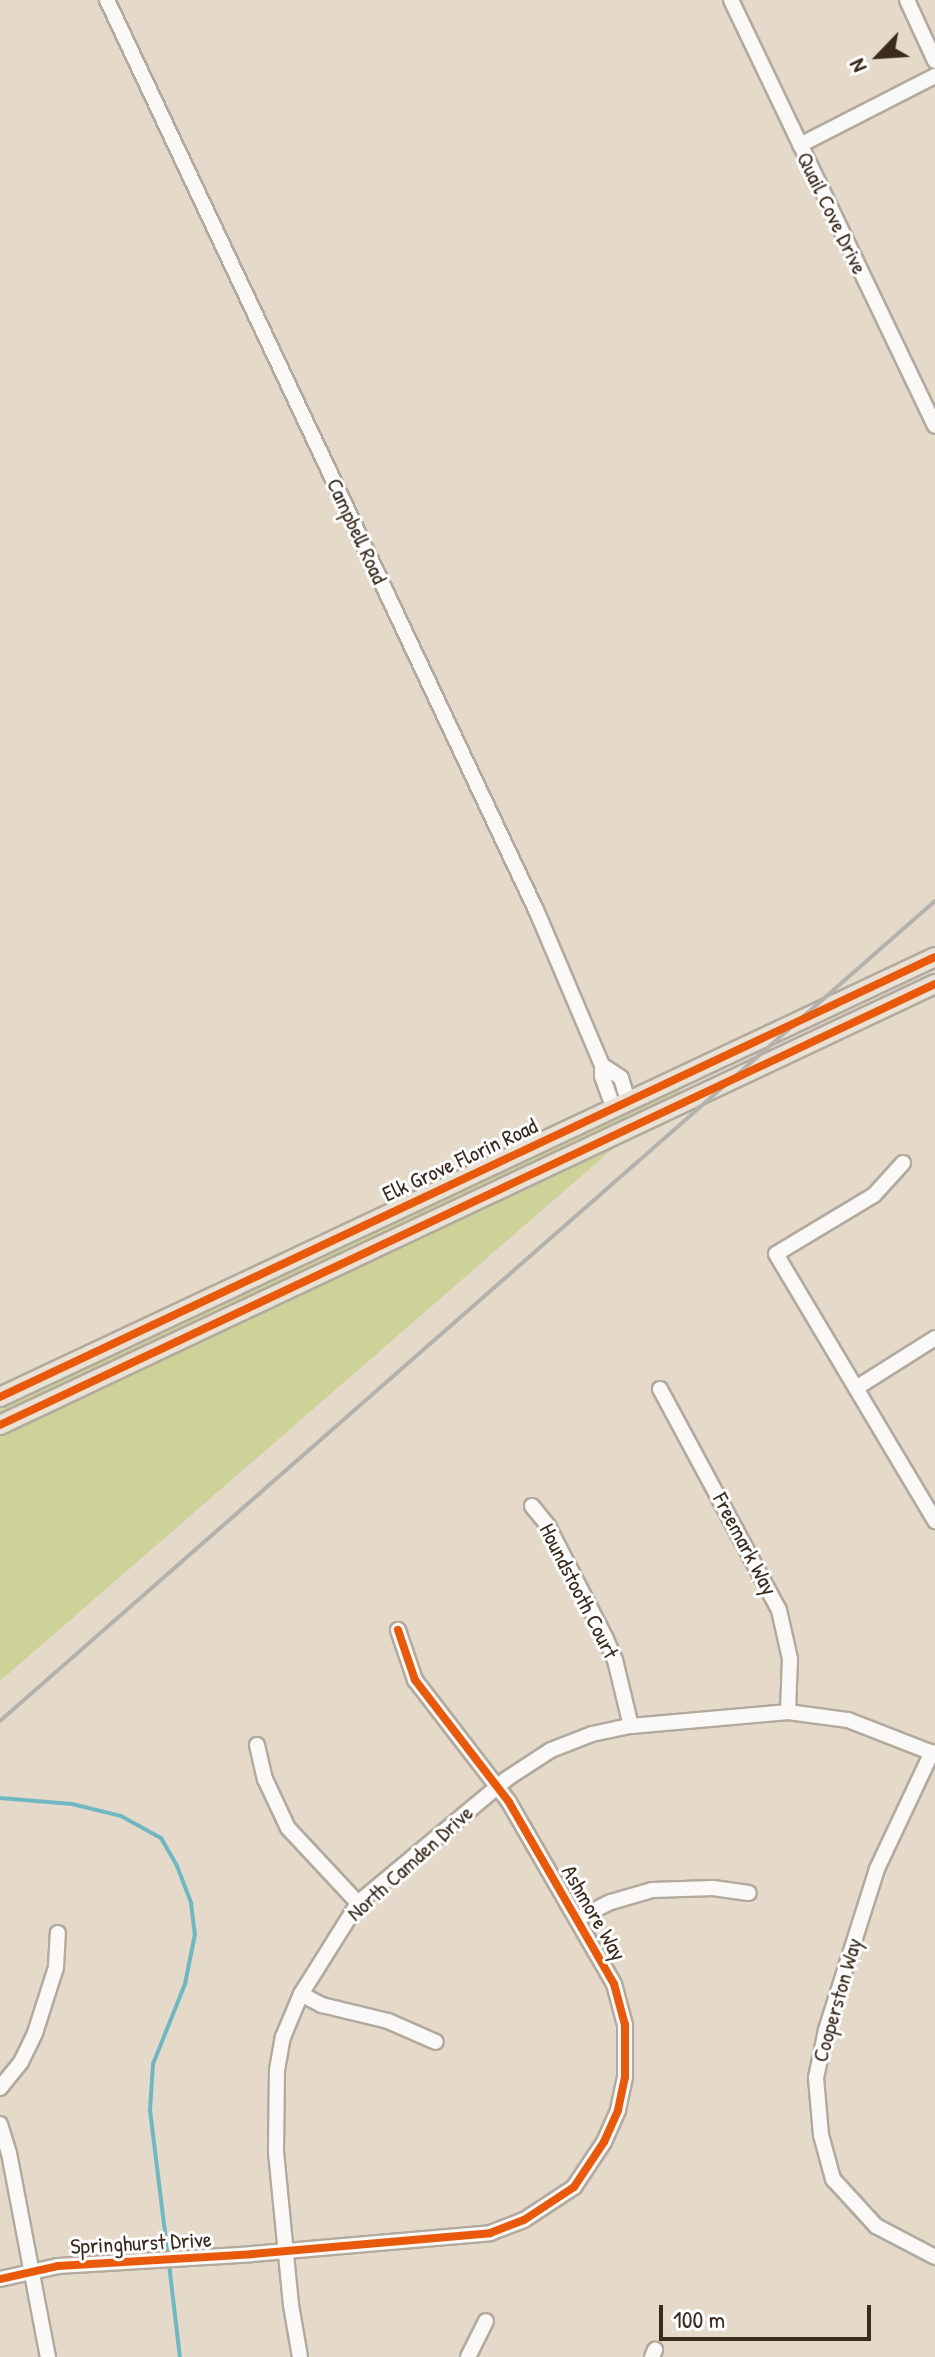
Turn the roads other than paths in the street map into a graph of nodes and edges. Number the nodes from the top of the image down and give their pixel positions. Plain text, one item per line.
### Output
1 (107, 0) edge
2 (731, 0) edge
3 (907, 0) edge
4 (935, 61) edge
5 (935, 76) edge
6 (800, 145) junction
7 (935, 426) edge
8 (935, 957) edge
9 (935, 984) edge
10 (620, 1104) junction
11 (569, 1157) junction
12 (903, 1163) dead end
13 (935, 1338) edge
14 (856, 1388) junction
15 (660, 1389) dead end
16 (0, 1397) edge
17 (0, 1425) edge
18 (532, 1506) dead end
19 (935, 1521) edge
20 (398, 1630) dead end
21 (788, 1712) junction
22 (631, 1726) junction
23 (257, 1745) dead end
24 (933, 1753) edge
25 (498, 1786) junction
26 (749, 1893) dead end
27 (358, 1903) junction
28 (577, 1919) junction
29 (58, 1933) dead end
30 (301, 1994) junction
31 (436, 2042) dead end
32 (0, 2088) edge
33 (0, 2124) edge
34 (286, 2250) junction
35 (935, 2257) edge
36 (32, 2273) junction
37 (0, 2279) edge
38 (486, 2321) dead end
39 (48, 2357) edge
40 (300, 2357) edge
41 (468, 2357) edge

1 - 10 street, Campbell Road
2 - 6 street, Quail Cove Drive
3 - 4 street
5 - 6 street
6 - 7 street, Quail Cove Drive
8 - 10 main road, Elk Grove Florin Road
9 - 11 main road, Elk Grove Florin Road
10 - 11 main road
10 - 16 main road, Elk Grove Florin Road
11 - 17 main road, Elk Grove Florin Road
12 - 14 street
13 - 14 street
14 - 19 street
15 - 21 street, Freemark Way
18 - 22 street, Houndstooth Court
20 - 25 street, Ashmore Way
21 - 22 street, North Camden Drive
21 - 24 street, North Camden Drive
22 - 25 street, North Camden Drive
23 - 27 street
24 - 35 street, Cooperston Way
25 - 27 street, North Camden Drive
25 - 28 street, Ashmore Way
26 - 28 street
27 - 30 street, North Camden Drive
28 - 34 street, Ashmore Way
29 - 32 street
30 - 31 street
30 - 34 street, North Camden Drive
33 - 36 street
34 - 36 street, Springhurst Drive
34 - 40 street, North Camden Drive
36 - 37 street, Springhurst Drive
36 - 39 street
38 - 41 street

